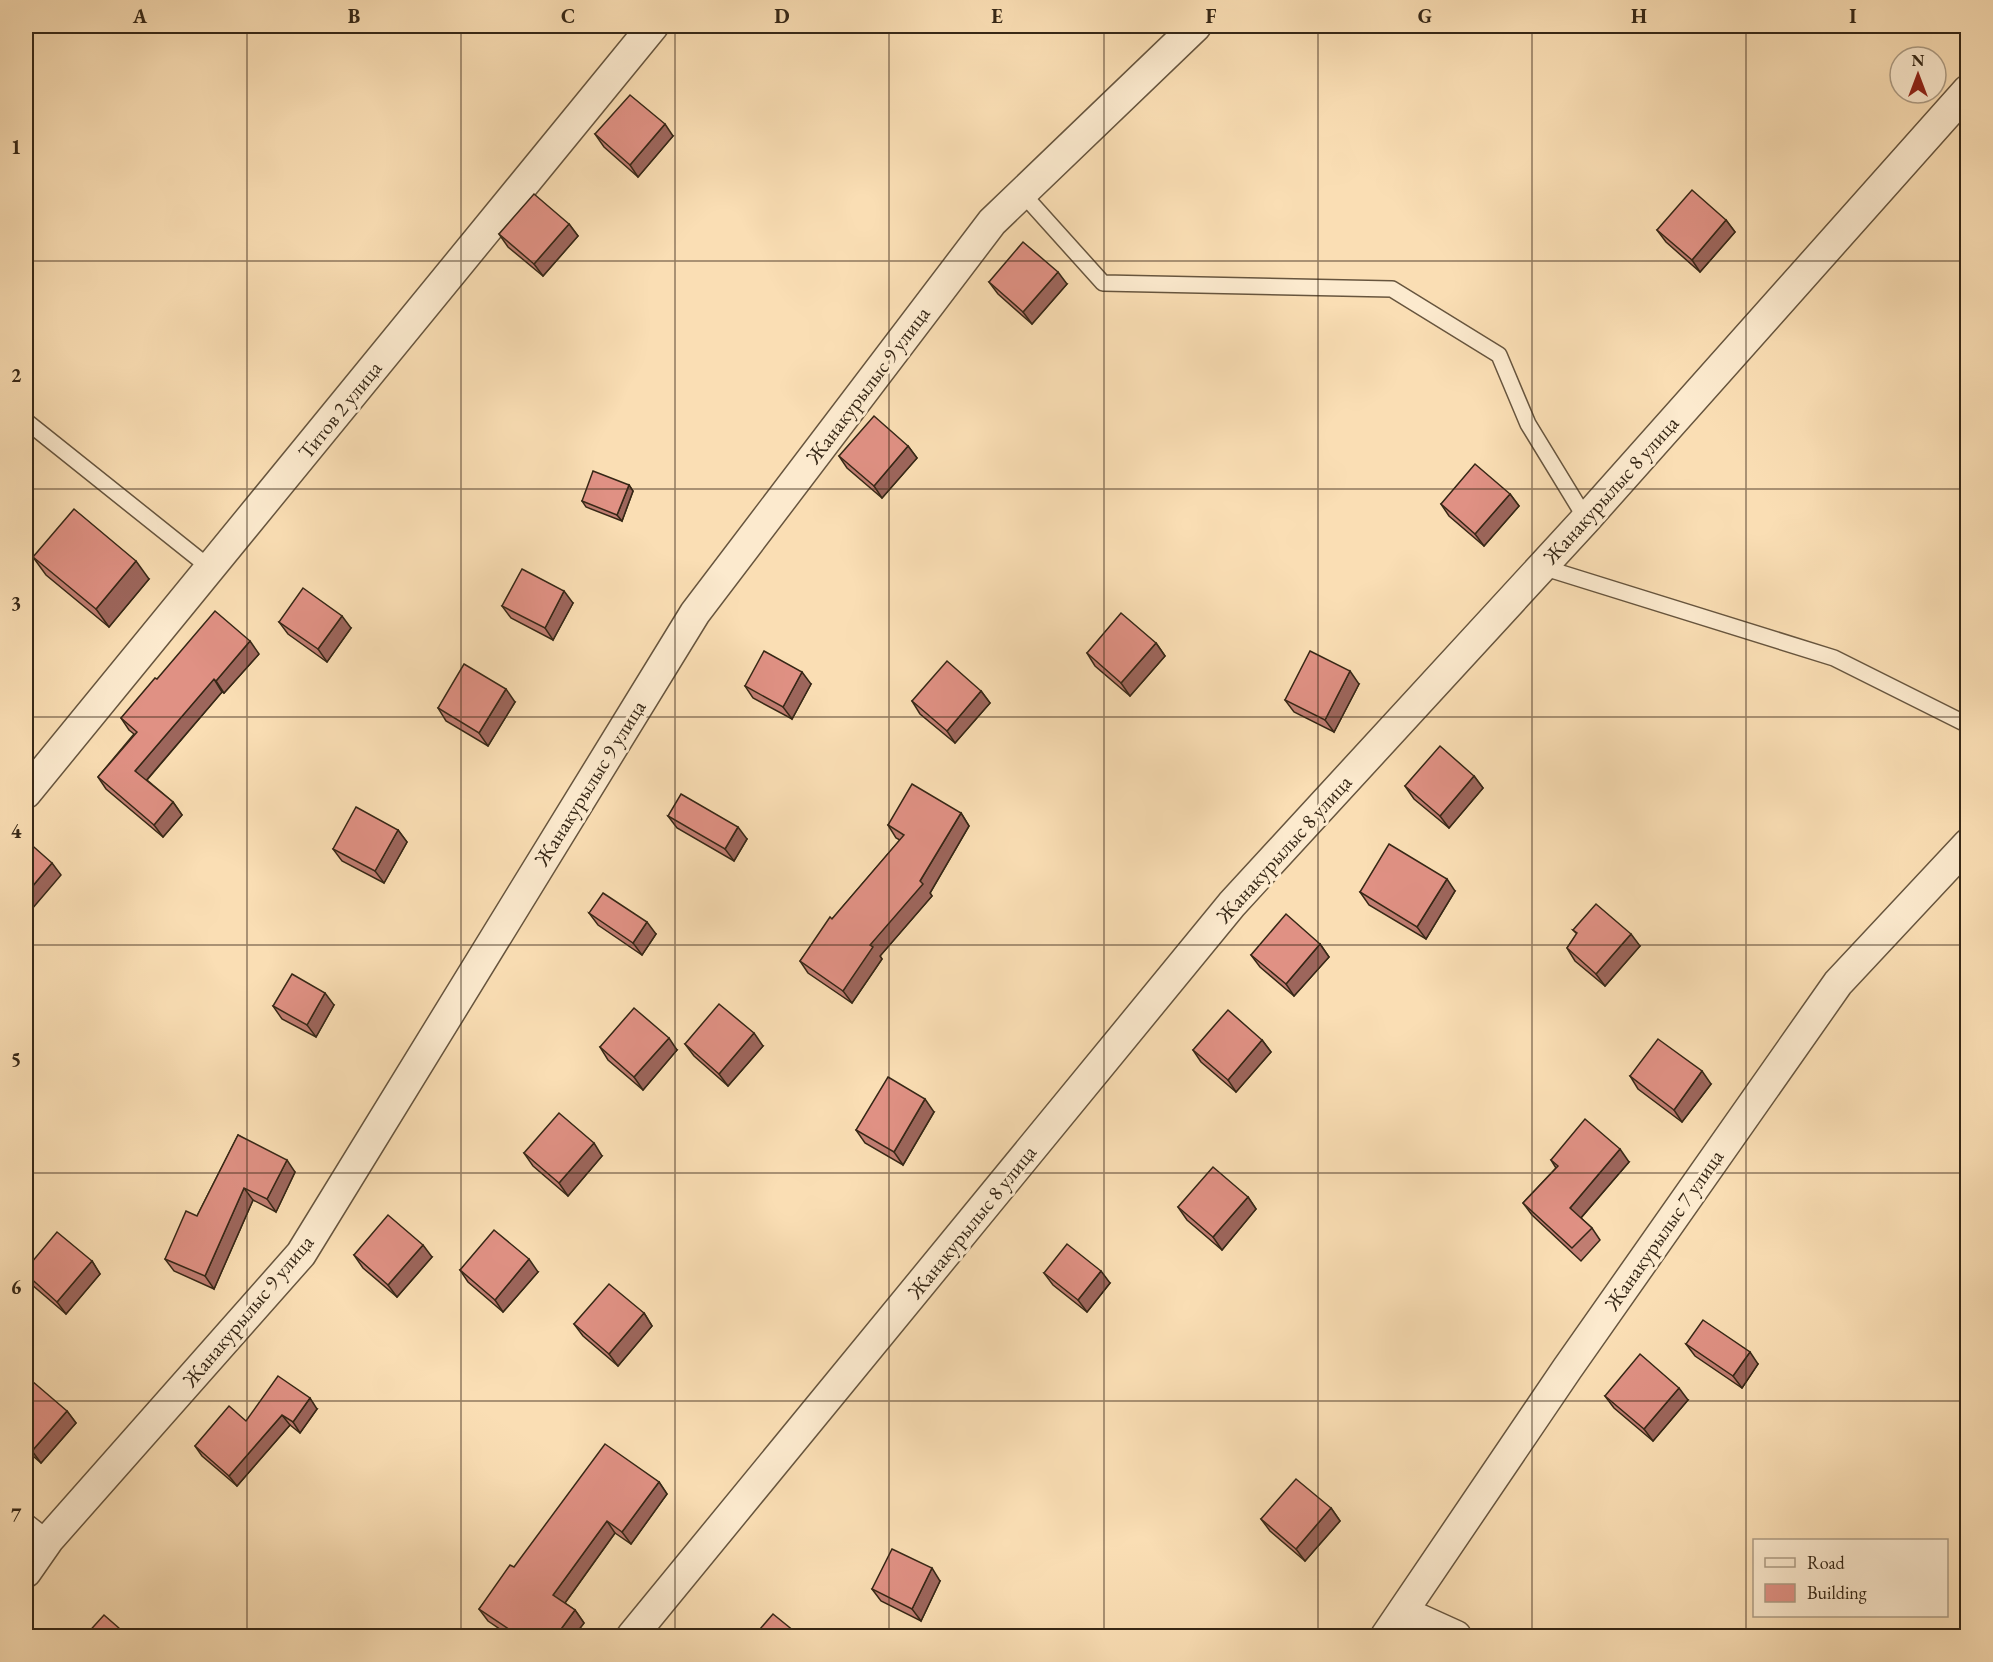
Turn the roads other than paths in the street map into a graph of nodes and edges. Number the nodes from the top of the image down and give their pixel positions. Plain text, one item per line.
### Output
1 (653, 26) edge
2 (1196, 26) edge
3 (1968, 90) edge
4 (1022, 193) junction
5 (26, 421) edge
6 (1586, 519) junction
7 (1542, 567) junction
8 (210, 568) junction
9 (1968, 725) edge
10 (26, 793) edge
11 (1968, 844) edge
12 (26, 1521) edge
13 (49, 1539) junction
14 (26, 1572) edge
15 (1403, 1612) junction
16 (633, 1636) edge
17 (1386, 1636) edge
18 (1456, 1636) edge

1 - 8 street, Титов 2 улица
2 - 4 street, Жанакурылыс 9 улица
3 - 6 street, Жанакурылыс 8 улица
4 - 6 lane
4 - 13 street, Жанакурылыс 9 улица
5 - 8 lane
6 - 7 street, Жанакурылыс 8 улица
7 - 9 lane
7 - 16 street, Жанакурылыс 8 улица
8 - 10 street, Титов 2 улица
11 - 15 street, Жанакурылыс 7 улица
12 - 13 lane
13 - 14 street, Жанакурылыс 9 улица
15 - 17 street, Жанакурылыс 7 улица
15 - 18 street

